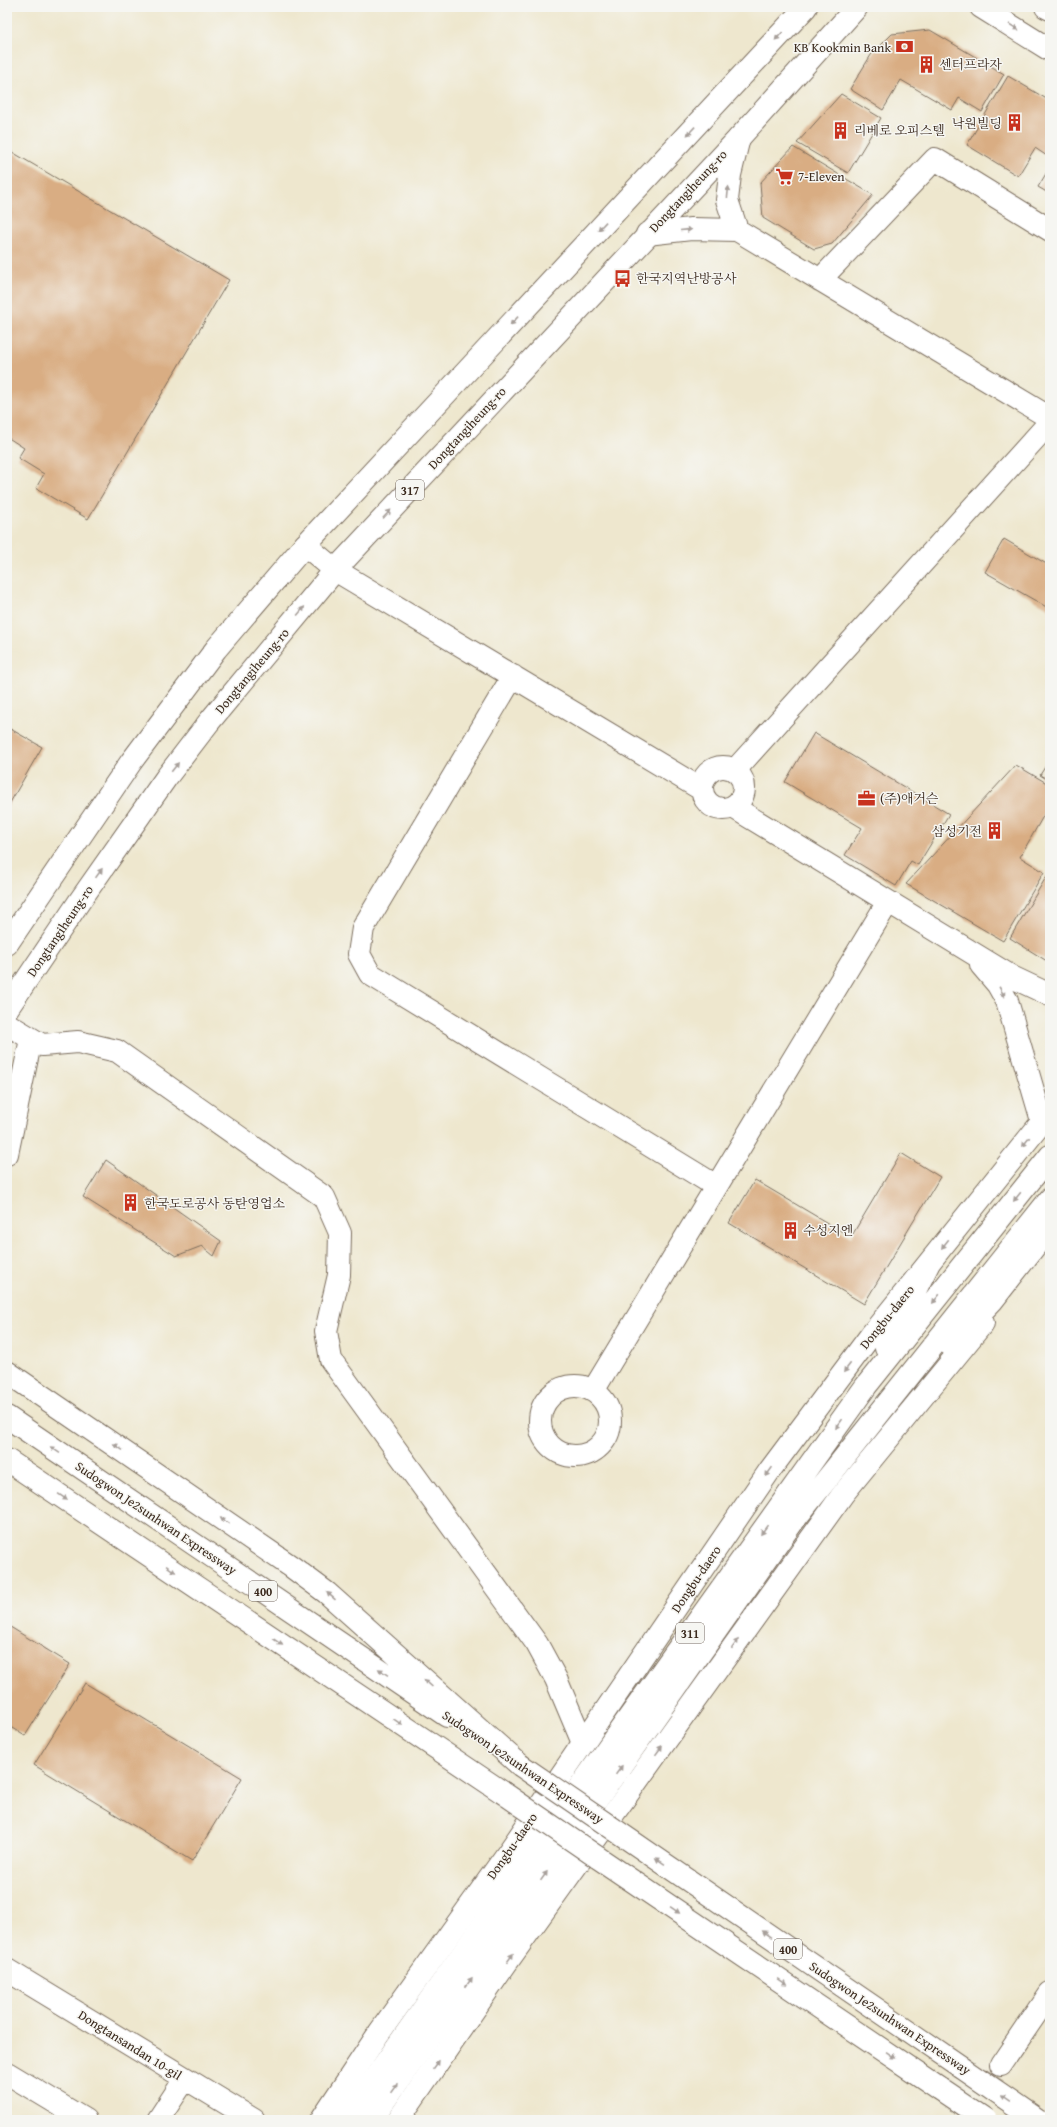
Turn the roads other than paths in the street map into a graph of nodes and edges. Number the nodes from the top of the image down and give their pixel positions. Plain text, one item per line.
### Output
1 (806, 7) edge
2 (857, 7) edge
3 (981, 7) edge
4 (1046, 7) edge
5 (1050, 9) edge
6 (1050, 50) edge
7 (738, 138) junction
8 (738, 230) junction
9 (1050, 230) edge
10 (647, 234) junction
11 (820, 280) junction
12 (1050, 420) edge
13 (305, 545) junction
14 (335, 570) junction
15 (513, 676) junction
16 (735, 770) junction
17 (702, 789) junction
18 (733, 807) junction
19 (888, 902) junction
20 (7, 944) edge
21 (968, 951) junction
22 (1050, 995) edge
23 (7, 1009) edge
24 (7, 1024) edge
25 (31, 1039) junction
26 (1046, 1117) edge
27 (7, 1154) edge
28 (1050, 1156) edge
29 (716, 1186) junction
30 (1050, 1199) edge
31 (1050, 1227) edge
32 (1050, 1239) edge
33 (928, 1265) junction
34 (7, 1372) edge
35 (866, 1386) junction
36 (593, 1391) dead end
37 (7, 1417) edge
38 (860, 1438) junction
39 (7, 1460) edge
40 (583, 1743) junction
41 (520, 1765) junction
42 (7, 1970) edge
43 (1050, 1993) edge
44 (1001, 2065) tunnel mouth
45 (7, 2073) edge
46 (185, 2079) junction
47 (320, 2118) edge
48 (85, 2120) edge
49 (158, 2120) edge
50 (254, 2120) edge
51 (345, 2120) edge
52 (371, 2120) edge
53 (398, 2120) edge
54 (986, 2120) edge
55 (1038, 2120) edge

1 -> 13 main road
2 - 7 main road, Dongtangiheung-ro / 317
3 -> 6 main road
4 - 5 main road
8 -> 7 main road
7 - 10 main road, Dongtangiheung-ro / 317
10 -> 8 main road
8 - 11 main road
9 - 11 main road
14 -> 10 main road, Dongtangiheung-ro / 317
11 - 12 main road
12 - 16 main road
13 - 14 main road
13 - 20 main road
14 - 15 main road
23 -> 14 main road, Dongtangiheung-ro / 317
15 - 17 main road
15 - 29 main road
16 - 17 main road
16 - 18 main road
17 - 18 main road
18 - 19 main road
19 - 21 main road
19 - 29 main road
21 - 22 main road
21 -> 26 main road
24 - 25 main road
25 - 27 main road
25 - 40 main road
26 -> 33 main road, Dongbu-daero
28 -> 35 main road, Dongbu-daero / 311
29 - 36 main road
30 - 38 main road, 311
31 - 38 main road
53 -> 32 main road
33 - 35 main road
33 -> 40 main road, Dongbu-daero
41 -> 34 main road
35 -> 51 main road, Dongbu-daero / 311
41 -> 37 main road, Sudogwon Je2sunhwan Expressway / 400
52 -> 38 main road, 311
39 -> 54 main road, 400, bridge
40 - 47 main road, Dongbu-daero
55 -> 41 main road, Sudogwon Je2sunhwan Expressway / 400, bridge
42 - 46 main road, Dongtansandan 10-gil
43 - 44 main road
45 - 48 main road
46 - 49 main road
46 - 50 main road, Dongtansandan 10-gil

